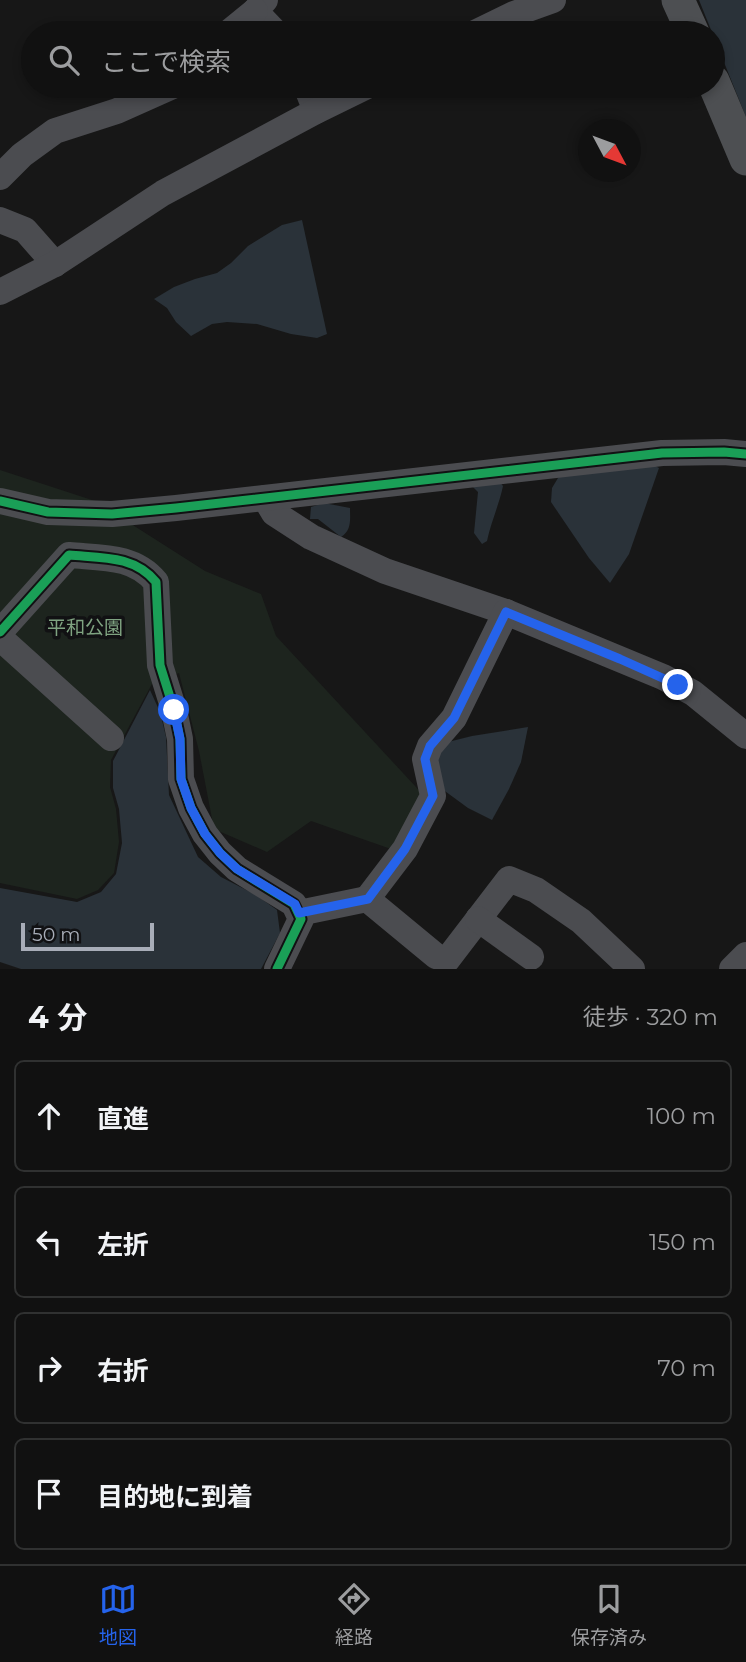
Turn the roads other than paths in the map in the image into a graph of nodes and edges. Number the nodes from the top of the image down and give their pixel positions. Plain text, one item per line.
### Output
1 (553, 0) edge
2 (678, 0) edge
3 (260, 6) edge
4 (242, 21) edge
5 (500, 21) edge
6 (688, 21) edge
7 (146, 98) edge
8 (311, 98) edge
9 (343, 98) edge
10 (720, 98) edge
11 (316, 111) junction
12 (746, 159) edge
13 (0, 177) edge
14 (0, 220) edge
15 (55, 264) junction
16 (0, 292) edge
17 (746, 454) edge
18 (265, 498) junction
19 (0, 501) edge
20 (506, 612) junction
21 (0, 632) edge
22 (0, 638) edge
23 (746, 736) edge
24 (111, 738) dead end
25 (368, 899) junction
26 (299, 913) junction
27 (478, 919) junction
28 (746, 955) edge
29 (531, 957) dead end
30 (277, 969) edge
31 (632, 969) edge
32 (732, 969) edge

1 - 5 street
2 - 6 main road
3 - 4 street
7 - 13 street
8 - 11 street
9 - 11 street
10 - 12 main road
11 - 15 street
14 - 15 street
15 - 16 street
17 - 18 street
18 - 19 street
18 - 20 street
20 - 23 street
20 - 25 street
21 - 26 street
22 - 24 street
25 - 26 street
25 - 27 street
26 - 30 street
27 - 29 street
27 - 31 street
28 - 32 street

